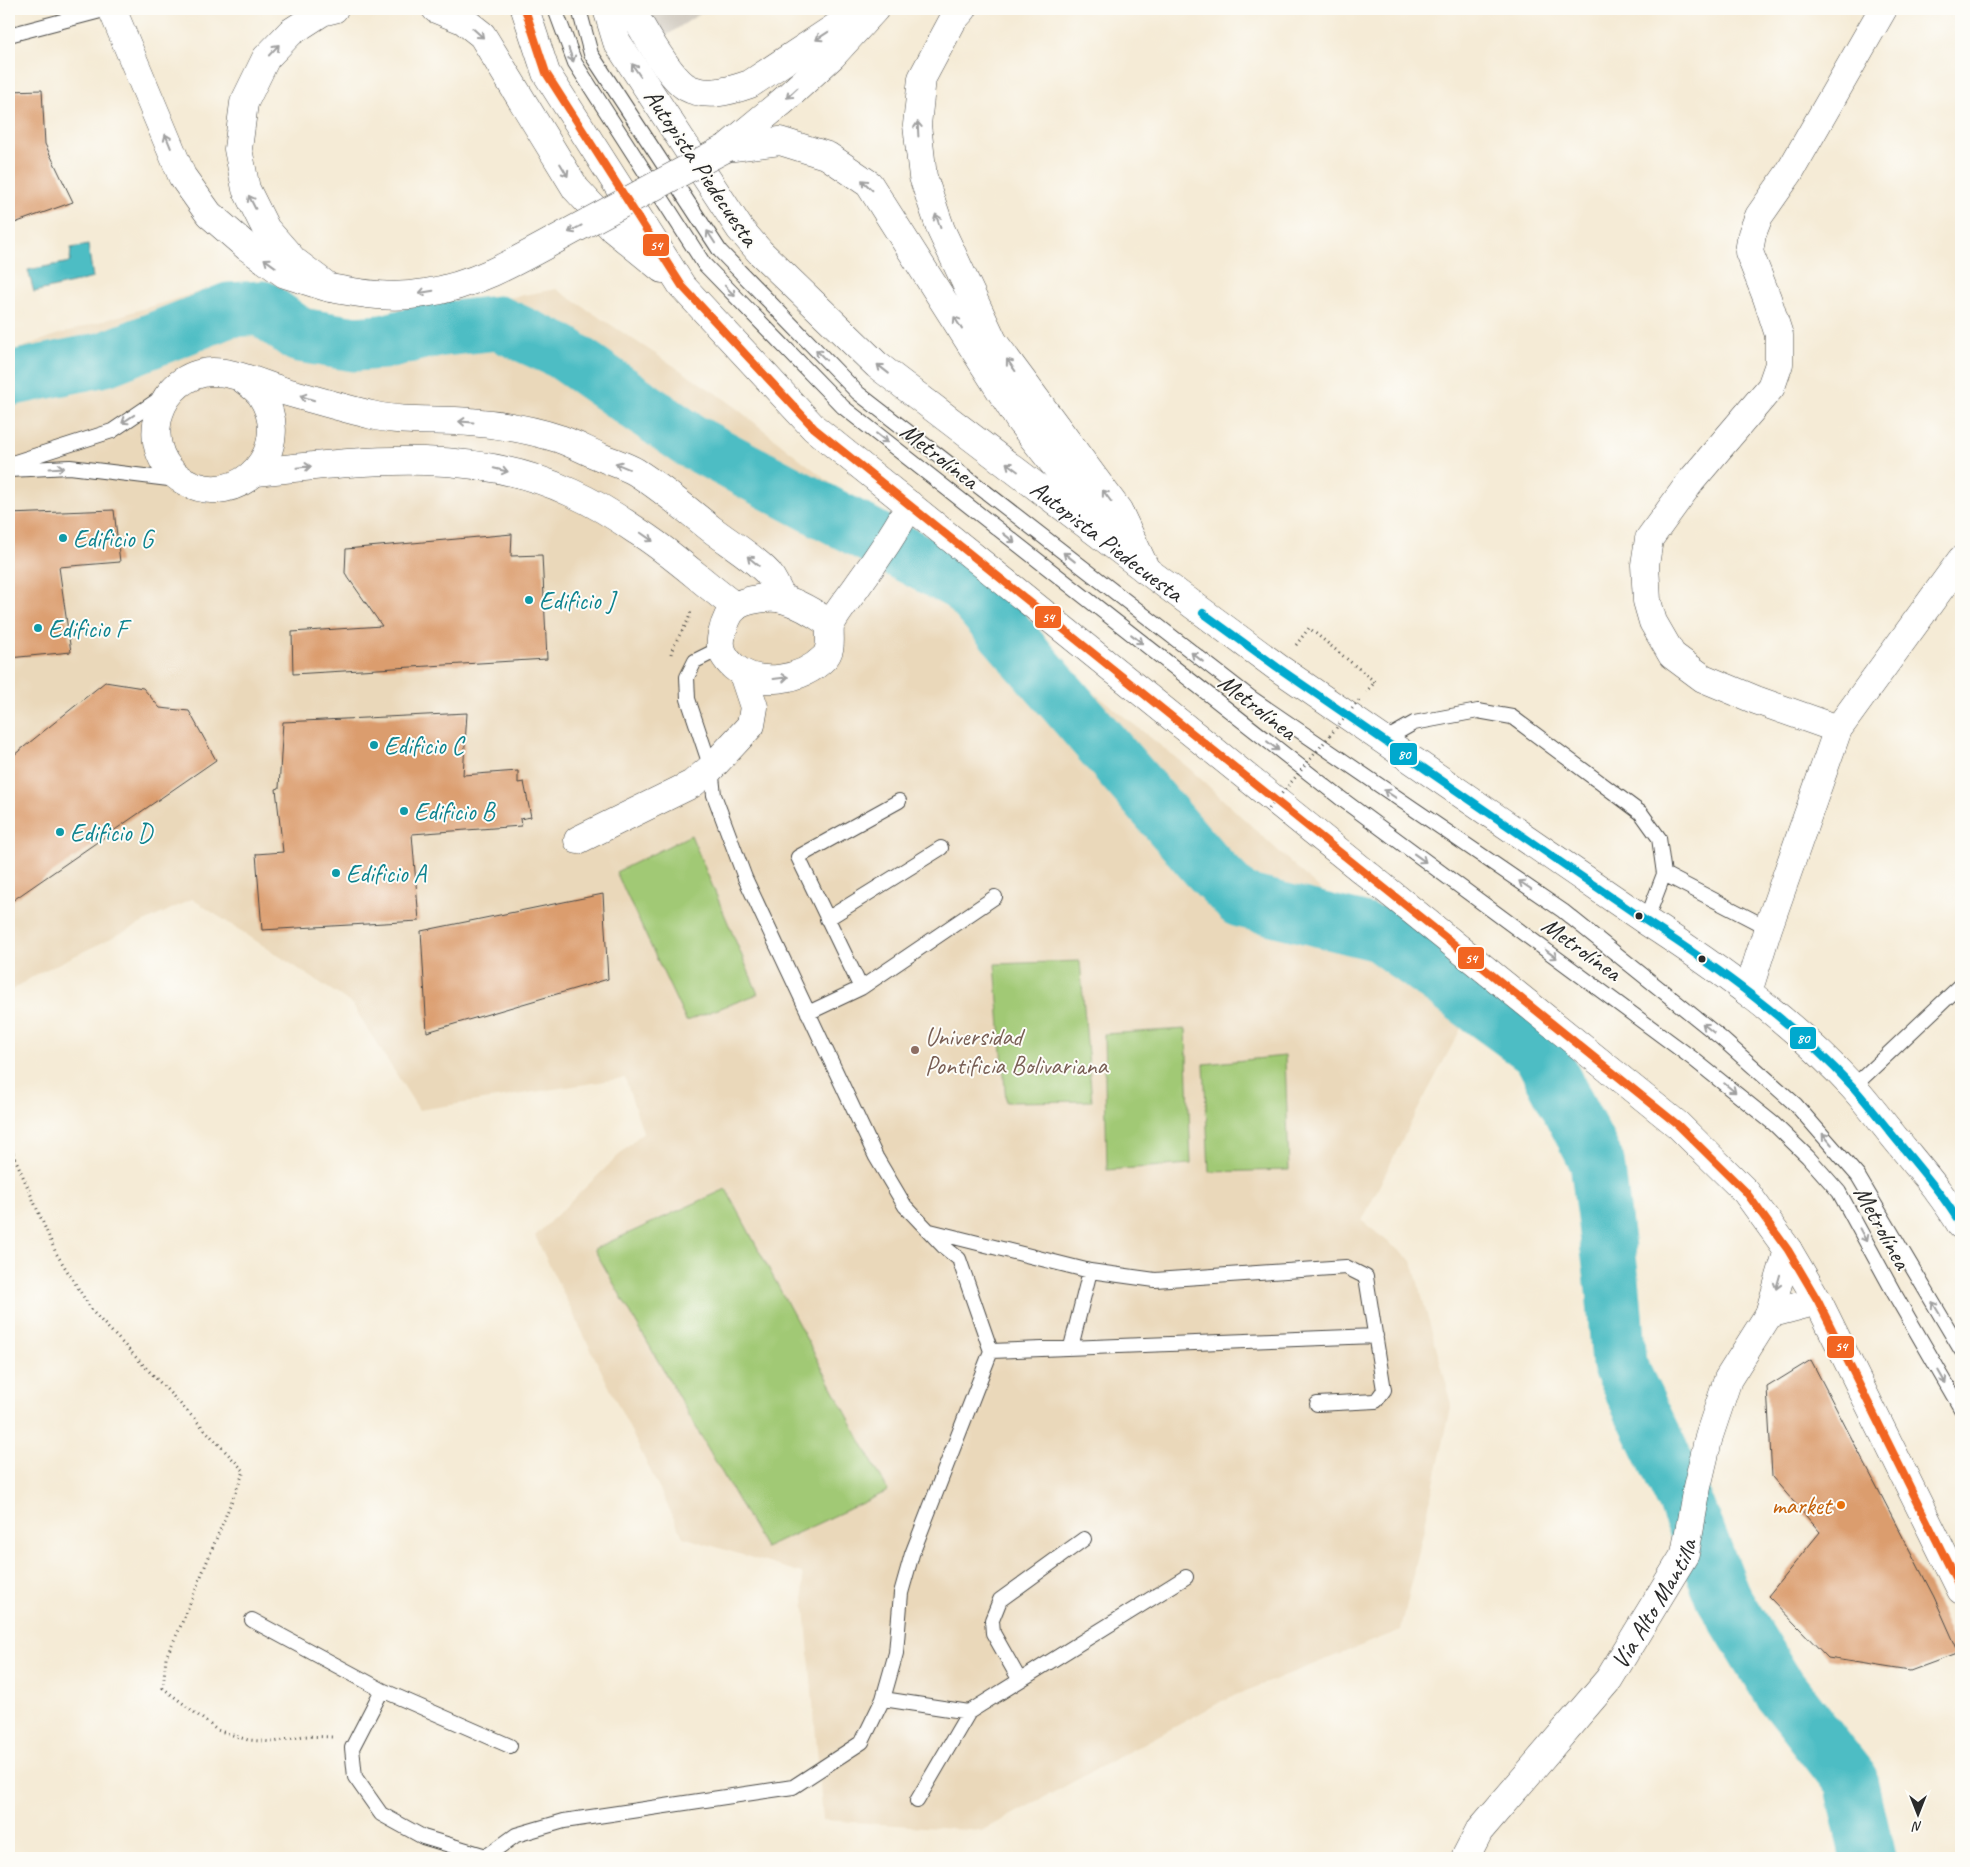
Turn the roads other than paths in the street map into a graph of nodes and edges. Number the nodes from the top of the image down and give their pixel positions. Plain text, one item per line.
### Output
1 (108, 9) edge
2 (112, 9) edge
3 (334, 9) edge
4 (436, 9) edge
5 (525, 9) edge
6 (555, 9) edge
7 (579, 9) edge
8 (607, 9) edge
9 (631, 9) edge
10 (863, 9) edge
11 (876, 9) edge
12 (963, 9) edge
13 (1883, 9) edge
14 (9, 35) edge
15 (726, 148) junction
16 (682, 286) junction
17 (330, 288) junction
18 (243, 379) junction
19 (169, 393) junction
20 (9, 464) edge
21 (9, 470) edge
22 (256, 472) junction
23 (184, 481) junction
24 (910, 505) junction
25 (1961, 560) edge
26 (1146, 570) junction
27 (782, 599) junction
28 (736, 607) junction
29 (830, 624) junction
30 (721, 648) junction
31 (743, 674) junction
32 (1838, 729) junction
33 (1384, 740) junction
34 (711, 768) junction
35 (899, 801) dead end
36 (578, 840) dead end
37 (941, 848) dead end
38 (1664, 874) junction
39 (995, 898) dead end
40 (827, 919) junction
41 (1646, 921) junction
42 (1768, 928) junction
43 (1961, 985) edge
44 (861, 988) junction
45 (1748, 992) junction
46 (808, 1013) junction
47 (1853, 1087) junction
48 (1961, 1225) edge
49 (930, 1231) junction
50 (1788, 1250) junction
51 (1090, 1271) junction
52 (1818, 1301) junction
53 (1769, 1314) junction
54 (1376, 1336) junction
55 (1071, 1347) junction
56 (1961, 1350) edge
57 (991, 1351) junction
58 (1317, 1404) dead end
59 (1961, 1409) edge
60 (1084, 1539) dead end
61 (1186, 1577) dead end
62 (1960, 1586) edge
63 (252, 1620) dead end
64 (1019, 1680) junction
65 (382, 1690) junction
66 (883, 1699) junction
67 (969, 1712) junction
68 (510, 1746) dead end
69 (917, 1802) dead end
70 (485, 1857) edge
71 (1465, 1858) edge

1 - 14 lane
17 -> 2 main road
17 -> 3 main road
4 -> 16 main road
5 - 16 main road
6 -> 59 lane, Metrolínea
56 -> 7 lane, Metrolínea
26 -> 8 main road, Autopista Piedecuesta
10 -> 9 main road
11 -> 15 main road
26 -> 12 main road
13 - 32 main road
15 -> 17 main road, bridge
26 -> 15 main road
16 - 24 main road
18 - 19 main road
18 - 22 main road
27 -> 18 main road
19 -> 20 lane
19 - 23 main road
21 -> 23 lane
22 - 23 main road
22 -> 28 main road
24 - 29 main road
24 - 50 main road
25 - 32 main road
26 - 33 main road, Autopista Piedecuesta
27 - 28 main road
27 - 29 main road
28 - 30 main road
31 -> 29 main road
30 - 31 main road
30 - 34 lane
31 - 34 main road
32 - 42 main road
33 - 38 lane
33 - 41 main road, Autopista Piedecuesta
34 - 36 main road
34 - 46 lane
35 - 40 lane
37 - 40 lane
38 - 41 lane
38 - 42 lane
39 - 44 lane
40 - 44 lane
41 - 45 main road, Autopista Piedecuesta
42 - 45 main road
43 - 47 lane
44 - 46 lane
45 - 47 main road, Autopista Piedecuesta
46 - 49 lane
47 - 48 main road, Autopista Piedecuesta
49 - 51 lane
49 - 57 lane
50 - 52 main road
50 -> 53 main road, Vía Alto Mantilla
51 - 54 lane
51 - 55 lane
52 - 53 main road
52 - 62 main road
53 - 71 main road, Vía Alto Mantilla
54 - 55 lane
54 - 58 lane
55 - 57 lane
57 - 66 lane
60 - 64 lane
61 - 64 lane
63 - 65 lane
64 - 67 lane
65 - 68 lane
65 - 70 lane
66 - 67 lane
66 - 70 lane
67 - 69 lane

